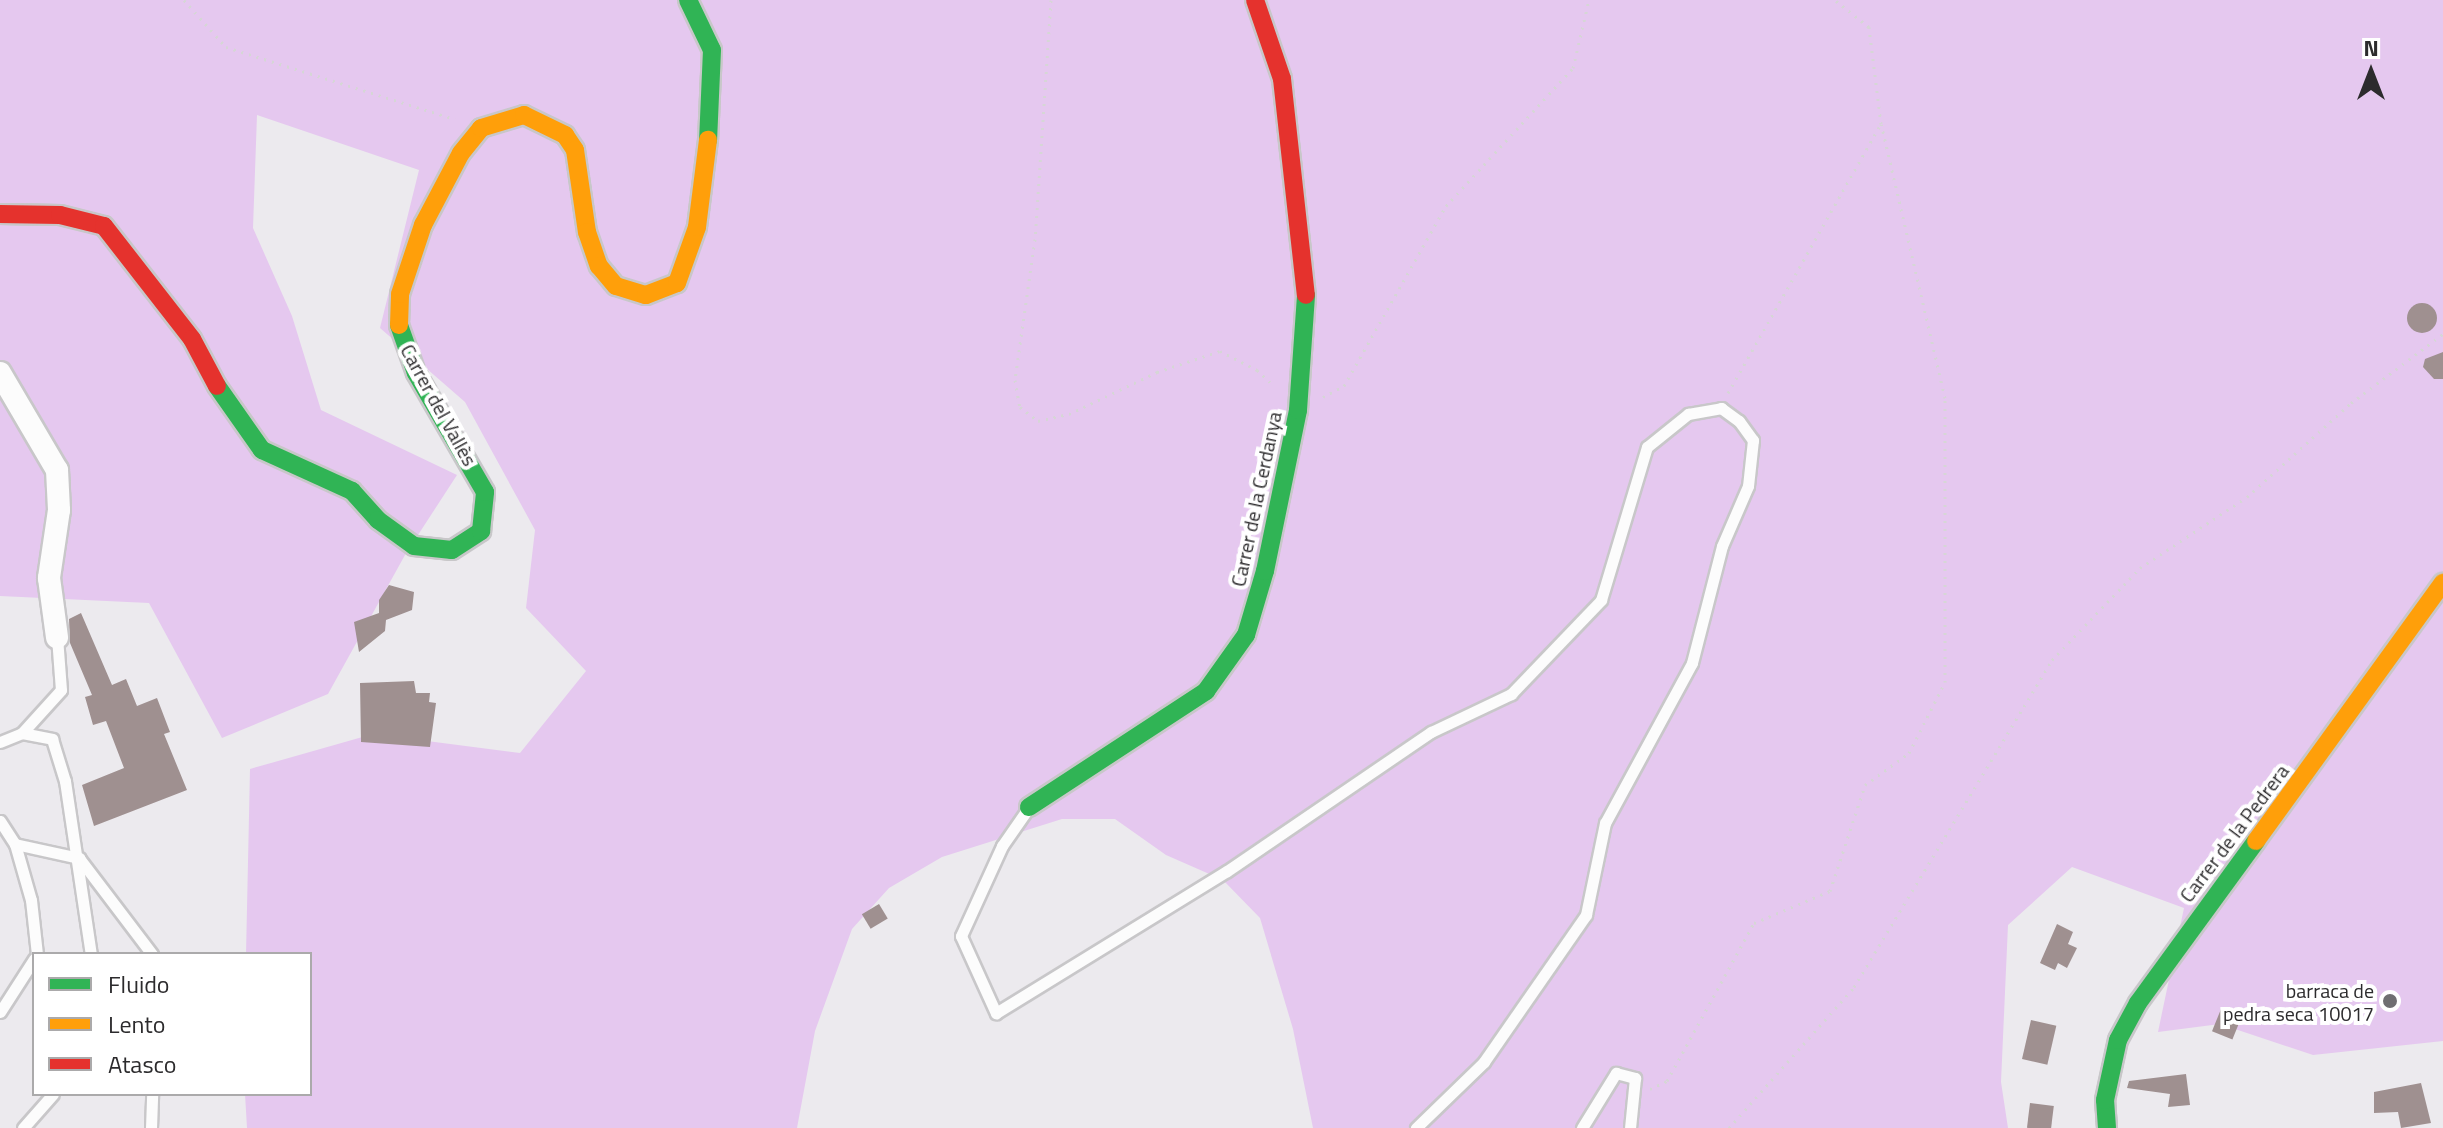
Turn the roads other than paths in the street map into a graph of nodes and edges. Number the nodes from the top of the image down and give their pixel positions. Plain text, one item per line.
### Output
1 (688, 0) edge
2 (1255, 0) edge
3 (0, 214) edge
4 (0, 373) edge
5 (2443, 583) edge
6 (57, 637) joint
7 (22, 733) junction
8 (0, 742) edge
9 (1029, 807) joint
10 (0, 821) edge
11 (15, 844) junction
12 (79, 858) junction
13 (36, 952) edge
14 (91, 952) edge
15 (150, 952) edge
16 (32, 962) edge
17 (0, 1012) edge
18 (51, 1096) edge
19 (152, 1096) edge
20 (23, 1128) edge
21 (151, 1128) edge
22 (1416, 1128) edge
23 (1582, 1128) edge
24 (1630, 1128) edge
25 (2107, 1128) edge

1 - 3 street, Carrer del Vallès
2 - 9 street, Carrer de la Cerdanya
4 - 6 street
5 - 25 street, Carrer de la Pedrera
6 - 7 lane
7 - 8 lane
7 - 12 lane
9 - 22 lane
10 - 11 lane
11 - 12 lane
11 - 13 lane
12 - 14 lane
12 - 15 lane
16 - 17 lane
18 - 20 lane
19 - 21 lane
23 - 24 lane

